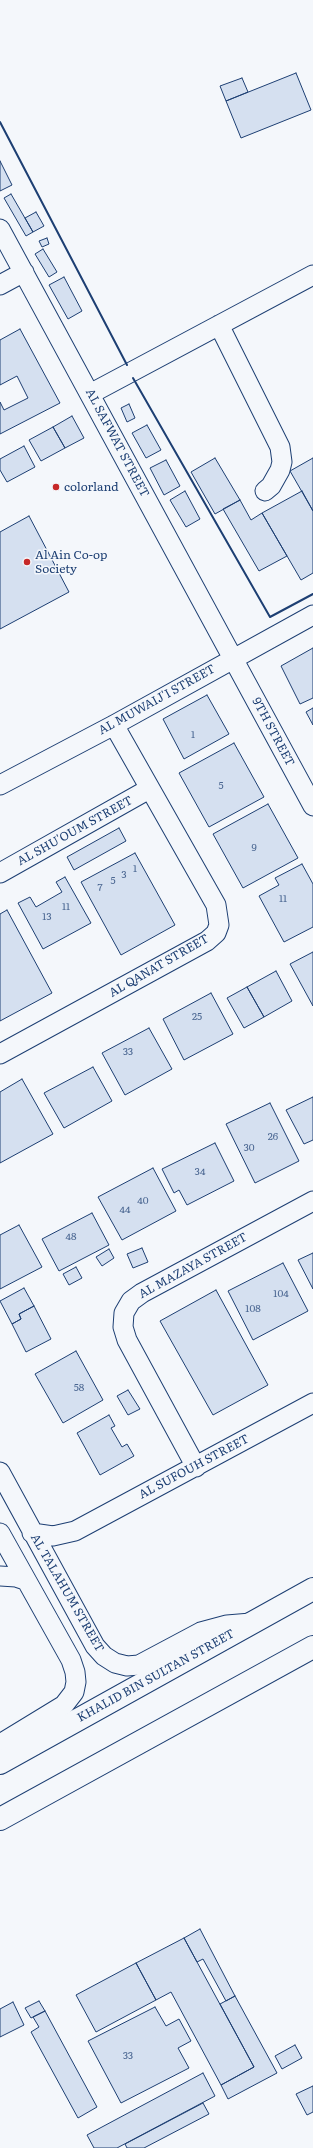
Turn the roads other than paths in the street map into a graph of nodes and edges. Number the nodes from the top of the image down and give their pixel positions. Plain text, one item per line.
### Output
1 (0, 229) edge
2 (24, 272) junction
3 (313, 275) edge
4 (0, 285) edge
5 (219, 325) junction
6 (90, 394) junction
7 (264, 491) dead end
8 (313, 615) edge
9 (233, 658) junction
10 (114, 725) junction
11 (0, 785) edge
12 (149, 789) junction
13 (313, 806) edge
14 (0, 873) edge
15 (0, 1054) edge
16 (313, 1201) edge
17 (313, 1403) edge
18 (196, 1467) junction
19 (0, 1472) edge
20 (75, 1531) junction
21 (32, 1533) junction
22 (2, 1548) edge
23 (53, 1570) junction
24 (0, 1576) edge
25 (25, 1580) junction
26 (313, 1589) edge
27 (251, 1623) junction
28 (313, 1647) edge
29 (0, 1744) edge
30 (0, 1763) edge
31 (0, 1819) edge

1 - 2 street, AL SAFWAT STREET
2 - 4 street
2 - 6 street, AL SAFWAT STREET
3 - 5 street
5 - 6 street
5 - 7 street
6 - 9 street, AL SAFWAT STREET
8 - 9 street, AL MUWAIJ'I STREET
9 - 10 street, AL MUWAIJ'I STREET
9 - 13 street, 9TH STREET
10 - 11 street, AL MUWAIJ'I STREET
10 - 12 street, AL QANAT STREET
12 - 14 street, AL SHU'OUM STREET
12 - 15 street, AL QANAT STREET
16 - 18 street, AL MAZAYA STREET
17 - 18 street, AL SUFOUH STREET
18 - 20 street, AL SUFOUH STREET
19 - 21 street, AL TALAHUM STREET
20 - 21 street, AL SUFOUH STREET
20 - 23 street, AL SUFOUH STREET
21 - 23 street, AL TALAHUM STREET
22 - 25 street
23 - 27 street, AL TALAHUM STREET
24 - 25 street
25 - 29 street
26 - 27 main road, KHALID BIN SULTAN STREET
27 - 30 main road, KHALID BIN SULTAN STREET
28 - 31 main road

